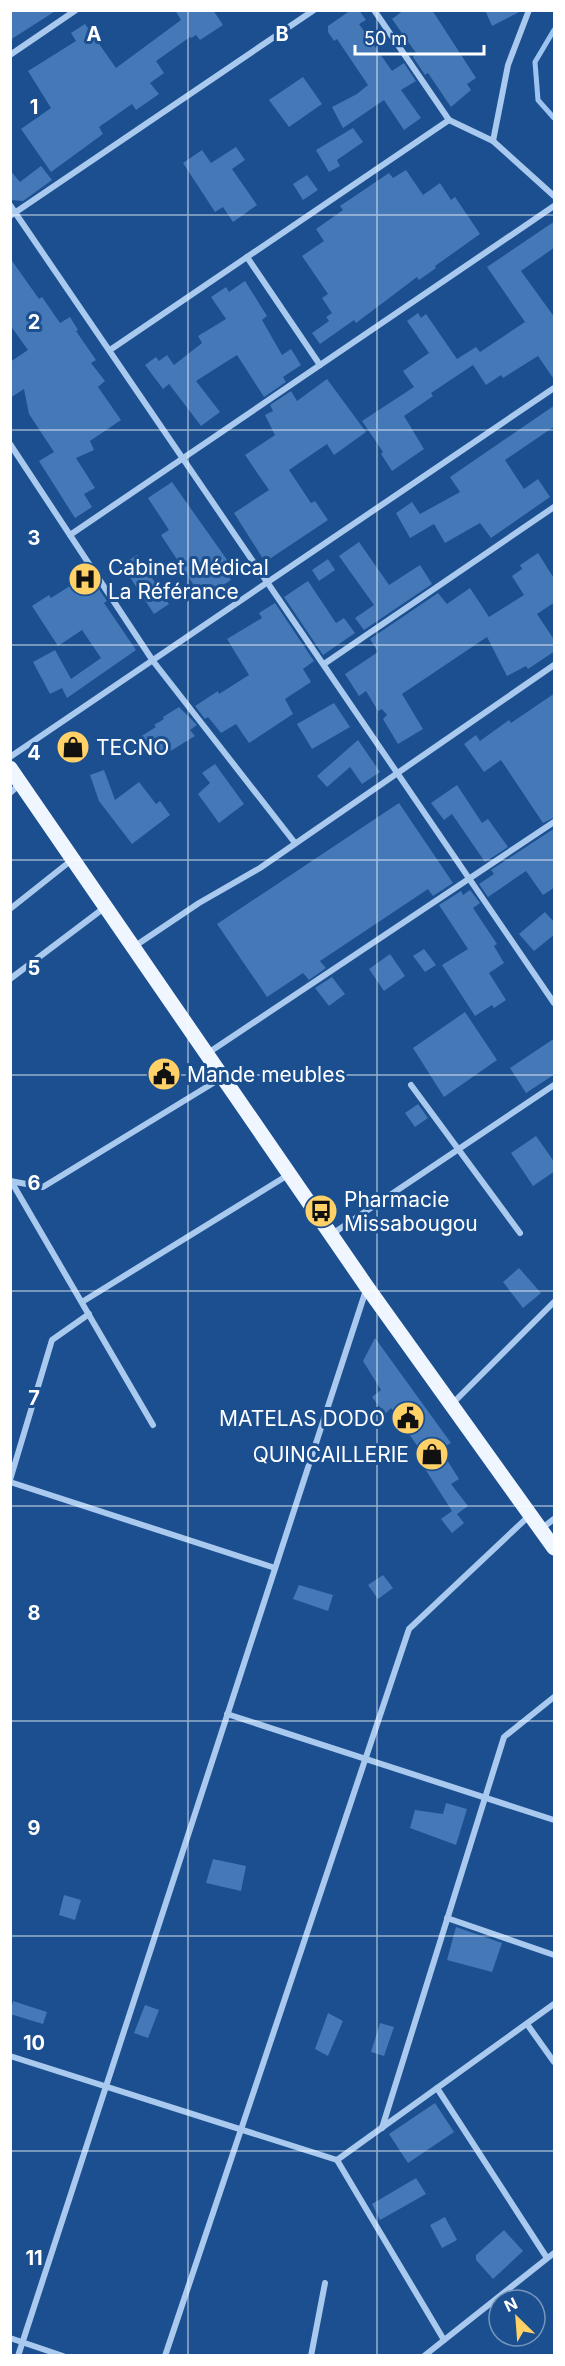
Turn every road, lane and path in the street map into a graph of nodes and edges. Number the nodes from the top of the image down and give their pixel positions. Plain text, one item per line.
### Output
1 (76, 10) edge
2 (314, 10) edge
3 (374, 10) edge
4 (529, 10) edge
5 (66, 13) edge
6 (10, 55) edge
7 (449, 120) junction
8 (493, 141) junction
9 (555, 196) edge
10 (10, 205) edge
11 (555, 206) edge
12 (13, 215) edge
13 (247, 257) junction
14 (110, 350) junction
15 (320, 365) junction
16 (555, 388) edge
17 (10, 444) edge
18 (183, 458) junction
19 (555, 507) edge
20 (70, 535) junction
21 (268, 583) junction
22 (153, 661) junction
23 (324, 664) junction
24 (555, 665) edge
25 (10, 758) edge
26 (10, 768) edge
27 (398, 772) junction
28 (16, 788) edge
29 (555, 822) edge
30 (295, 843) junction
31 (74, 858) junction
32 (470, 879) junction
33 (107, 906) junction
34 (10, 909) edge
35 (134, 946) junction
36 (10, 980) edge
37 (554, 1002) edge
38 (207, 1054) junction
39 (223, 1077) junction
40 (411, 1085) dead end
41 (555, 1085) edge
42 (459, 1149) junction
43 (290, 1174) junction
44 (11, 1181) edge
45 (520, 1233) dead end
46 (331, 1234) junction
47 (367, 1287) junction
48 (82, 1302) junction
49 (555, 1302) edge
50 (89, 1314) junction
51 (451, 1404) junction
52 (153, 1425) dead end
53 (10, 1481) edge
54 (530, 1515) junction
55 (555, 1519) edge
56 (541, 1529) junction
57 (555, 1548) edge
58 (275, 1568) junction
59 (555, 1697) edge
60 (227, 1714) junction
61 (365, 1759) junction
62 (485, 1796) junction
63 (555, 1820) edge
64 (447, 1918) junction
65 (555, 1955) edge
66 (555, 2004) edge
67 (527, 2024) junction
68 (10, 2056) edge
69 (555, 2062) edge
70 (106, 2086) junction
71 (437, 2088) junction
72 (382, 2128) junction
73 (241, 2129) junction
74 (337, 2160) junction
75 (555, 2253) edge
76 (547, 2259) junction
77 (325, 2283) dead end
78 (10, 2338) edge
79 (444, 2340) junction
80 (22, 2342) junction
81 (18, 2355) edge
82 (63, 2355) edge
83 (165, 2355) edge
84 (311, 2355) edge
85 (424, 2355) edge

1 - 5 street
2 - 12 street
3 - 7 street
4 - 8 street
5 - 6 street
7 - 8 street
7 - 13 street
8 - 9 street
10 - 12 street
11 - 15 street
12 - 14 street
13 - 14 street
13 - 15 street
14 - 18 street
15 - 18 street
16 - 21 street
17 - 20 street
18 - 20 street
18 - 21 street
19 - 23 street
20 - 22 street
21 - 22 street
21 - 23 street
22 - 25 street
22 - 30 street
23 - 27 street
24 - 27 street
26 - 28 main road
27 - 30 street
27 - 32 street
28 - 31 main road
29 - 32 street
30 - 35 street
31 - 33 main road
31 - 34 street
32 - 37 street
32 - 38 street
33 - 35 main road
33 - 36 street
35 - 38 main road
38 - 39 main road
39 - 43 main road
39 - 44 street
40 - 42 street
41 - 42 street
42 - 45 street
42 - 46 street
43 - 46 main road
43 - 48 street
44 - 48 street
46 - 47 main road
47 - 51 main road
47 - 58 street
48 - 50 street
49 - 51 street
50 - 52 street
50 - 53 street
51 - 54 main road
53 - 58 street
54 - 56 main road
54 - 61 street
55 - 56 street
56 - 57 main road
58 - 60 street
59 - 62 street
60 - 61 street
60 - 70 street
61 - 62 street
61 - 73 street
62 - 63 street
62 - 64 street
64 - 65 street
64 - 72 street
66 - 67 street
67 - 69 street
67 - 71 street
68 - 70 street
70 - 73 street
70 - 80 street
71 - 72 street
71 - 76 street
72 - 74 street
73 - 74 street
73 - 83 street
74 - 79 street
75 - 76 street
76 - 79 street
77 - 84 street
78 - 80 street
79 - 85 street
80 - 81 street
80 - 82 street

